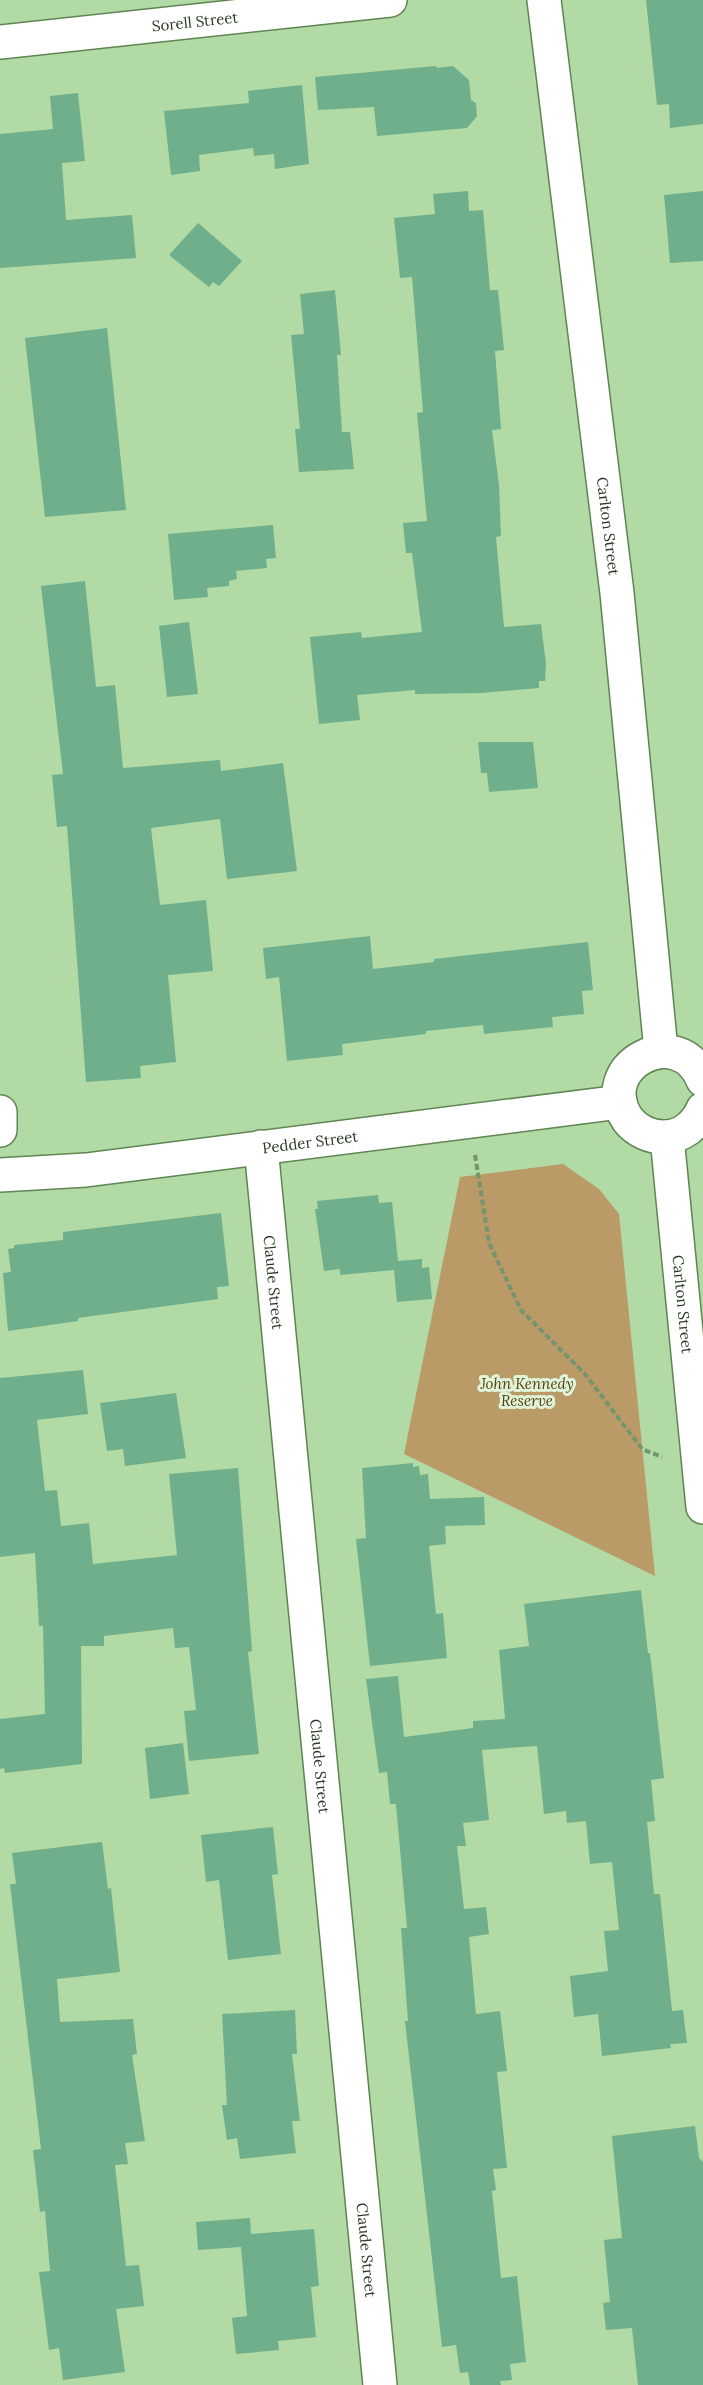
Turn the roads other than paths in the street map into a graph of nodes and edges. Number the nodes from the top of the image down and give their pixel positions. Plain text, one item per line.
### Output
1 (390, 0) edge
2 (544, 0) edge
3 (0, 42) edge
4 (661, 1051) junction
5 (703, 1080) edge
6 (620, 1102) junction
7 (703, 1109) edge
8 (0, 1112) edge
9 (0, 1130) edge
10 (667, 1137) junction
11 (261, 1147) junction
12 (0, 1175) edge
13 (703, 1507) edge
14 (380, 2385) edge

1 - 3 street, Sorell Street
2 - 4 street, Carlton Street
4 - 5 street
4 - 6 street
6 - 10 street
6 - 11 street, Pedder Street
7 - 10 street
8 - 9 street
10 - 13 street, Carlton Street
11 - 12 street, Pedder Street
11 - 14 street, Claude Street

